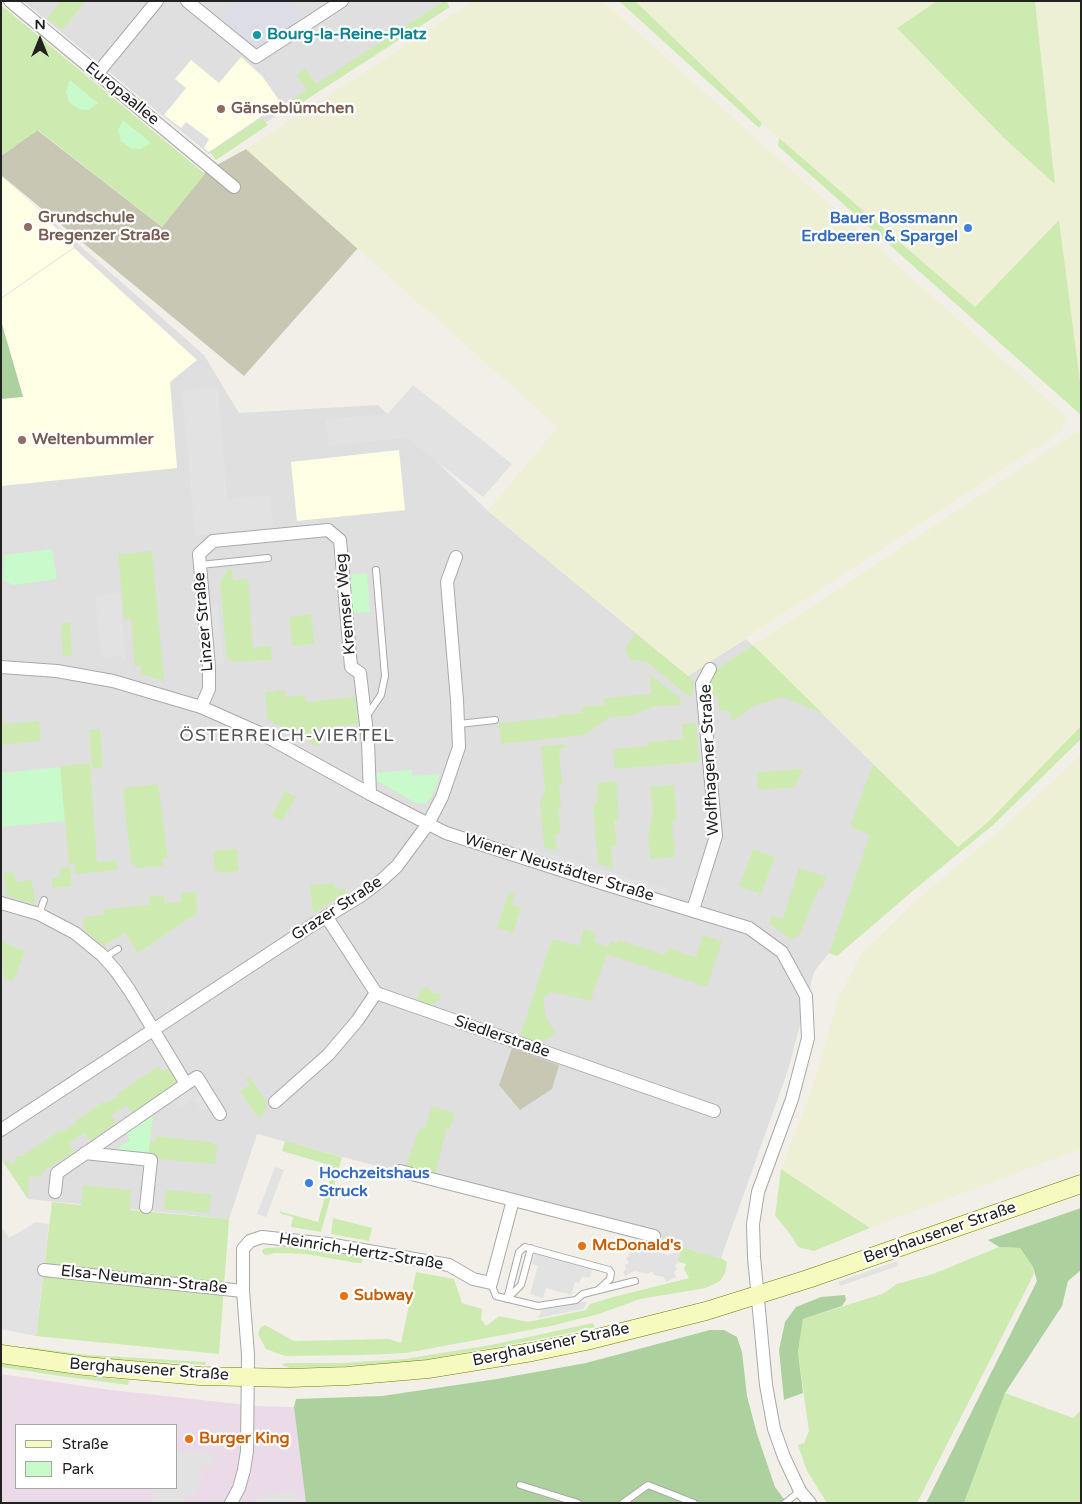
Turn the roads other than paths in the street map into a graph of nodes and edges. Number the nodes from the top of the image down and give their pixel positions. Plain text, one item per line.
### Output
1 (10, 1) edge
2 (157, 1) edge
3 (187, 1) edge
4 (342, 1) edge
5 (98, 74) junction
6 (234, 187) dead end
7 (213, 541) joint
8 (456, 557) dead end
9 (268, 558) dead end
10 (200, 565) junction
11 (376, 570) dead end
12 (1, 668) edge
13 (710, 669) dead end
14 (201, 707) junction
15 (365, 718) junction
16 (495, 720) dead end
17 (459, 724) junction
18 (370, 794) junction
19 (428, 824) junction
20 (44, 900) dead end
21 (1, 903) edge
22 (693, 910) junction
23 (39, 914) junction
24 (326, 916) junction
25 (118, 950) dead end
26 (104, 958) junction
27 (376, 993) junction
28 (153, 1030) junction
29 (186, 1084) junction
30 (275, 1102) dead end
31 (714, 1111) dead end
32 (220, 1114) dead end
33 (1, 1130) edge
34 (85, 1153) junction
35 (400, 1171) dead end
36 (1081, 1184) edge
37 (55, 1192) dead end
38 (513, 1200) junction
39 (146, 1207) dead end
40 (654, 1236) dead end
41 (531, 1248) junction
42 (44, 1270) dead end
43 (635, 1281) dead end
44 (491, 1284) junction
45 (598, 1290) junction
46 (243, 1291) junction
47 (757, 1295) junction
48 (507, 1299) junction
49 (1, 1354) edge
50 (248, 1377) junction
51 (520, 1484) dead end
52 (800, 1490) junction
53 (231, 1503) edge
54 (578, 1503) edge
55 (623, 1503) edge
56 (694, 1503) edge
57 (784, 1503) edge
58 (810, 1503) edge

1 - 5 street, Europaallee
2 - 5 street
3 - 4 street
5 - 6 street, Europaallee
7 - 10 street, Linzer Straße
7 - 15 street, Kremser Weg
8 - 17 street, Grazer Straße
9 - 10 lane
10 - 14 street, Linzer Straße
11 - 15 lane
12 - 14 street, Wiener Neustädter Straße
13 - 22 street, Wolfhagener Straße
14 - 18 street, Wiener Neustädter Straße
15 - 18 street, Kremser Weg
16 - 17 lane
17 - 19 street, Grazer Straße
18 - 19 street, Wiener Neustädter Straße
19 - 22 street, Wiener Neustädter Straße
19 - 24 street, Grazer Straße
20 - 23 lane
21 - 23 street
22 - 47 street, Wiener Neustädter Straße
23 - 26 street
24 - 27 street
24 - 28 street, Grazer Straße
25 - 26 lane
26 - 28 street
27 - 30 street
27 - 31 street, Siedlerstraße
28 - 29 street
28 - 33 street, Grazer Straße
29 - 32 street
29 - 34 street
34 - 37 street
34 - 39 street
35 - 38 street
36 - 47 street, Berghausener Straße
38 - 40 street
38 - 44 street
41 - 45 lane
41 - 48 lane
41 - 48 lane
42 - 46 street, Elsa-Neumann-Straße
43 - 45 lane
44 - 46 street, Heinrich-Hertz-Straße
44 - 48 lane
45 - 48 lane
46 - 50 street, Heinrich-Hertz-Straße
47 - 50 street, Berghausener Straße
47 - 52 street, Wiener Neustädter Straße
49 - 50 street, Berghausener Straße
50 - 53 street, Heinrich-Hertz-Straße
51 - 54 lane
52 - 57 lane
52 - 58 street, Wiener Neustädter Straße
55 - 56 lane

